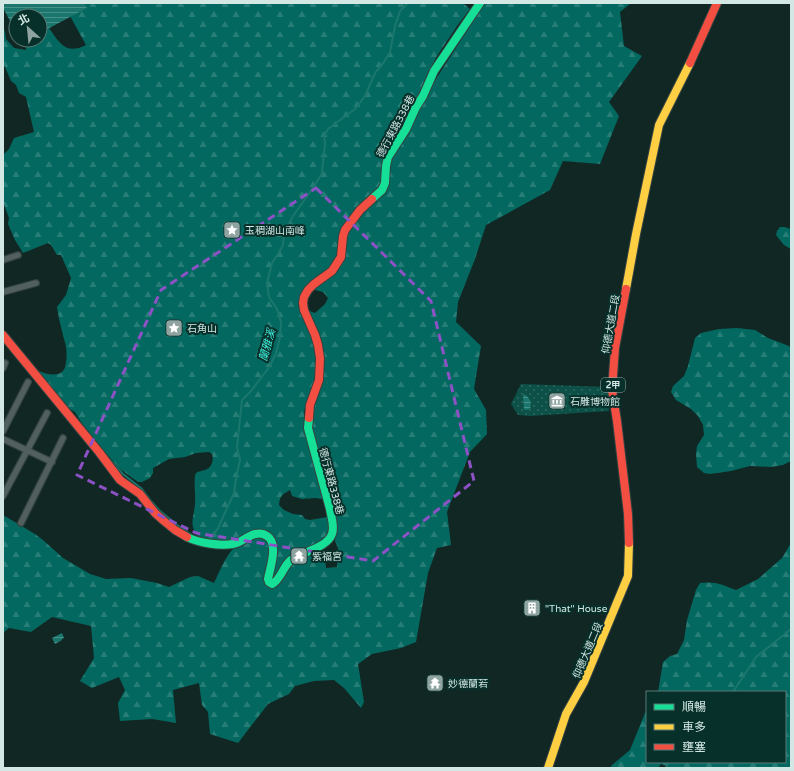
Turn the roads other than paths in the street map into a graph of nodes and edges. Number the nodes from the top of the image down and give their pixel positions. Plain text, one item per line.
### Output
1 (480, 3) edge
2 (718, 3) edge
3 (18, 255) dead end
4 (3, 260) edge
5 (36, 283) dead end
6 (3, 292) edge
7 (3, 335) edge
8 (28, 382) dead end
9 (47, 413) dead end
10 (3, 431) edge
11 (63, 438) dead end
12 (3, 439) edge
13 (27, 450) junction
14 (52, 462) junction
15 (3, 496) edge
16 (21, 523) dead end
17 (548, 768) edge

1 - 7 street, 德行東路338巷
2 - 17 street, 仰德大道二段 / 2甲
3 - 4 street
5 - 6 street
8 - 10 street
9 - 13 street
11 - 14 street
12 - 13 street
13 - 14 street
13 - 15 street
14 - 16 street

